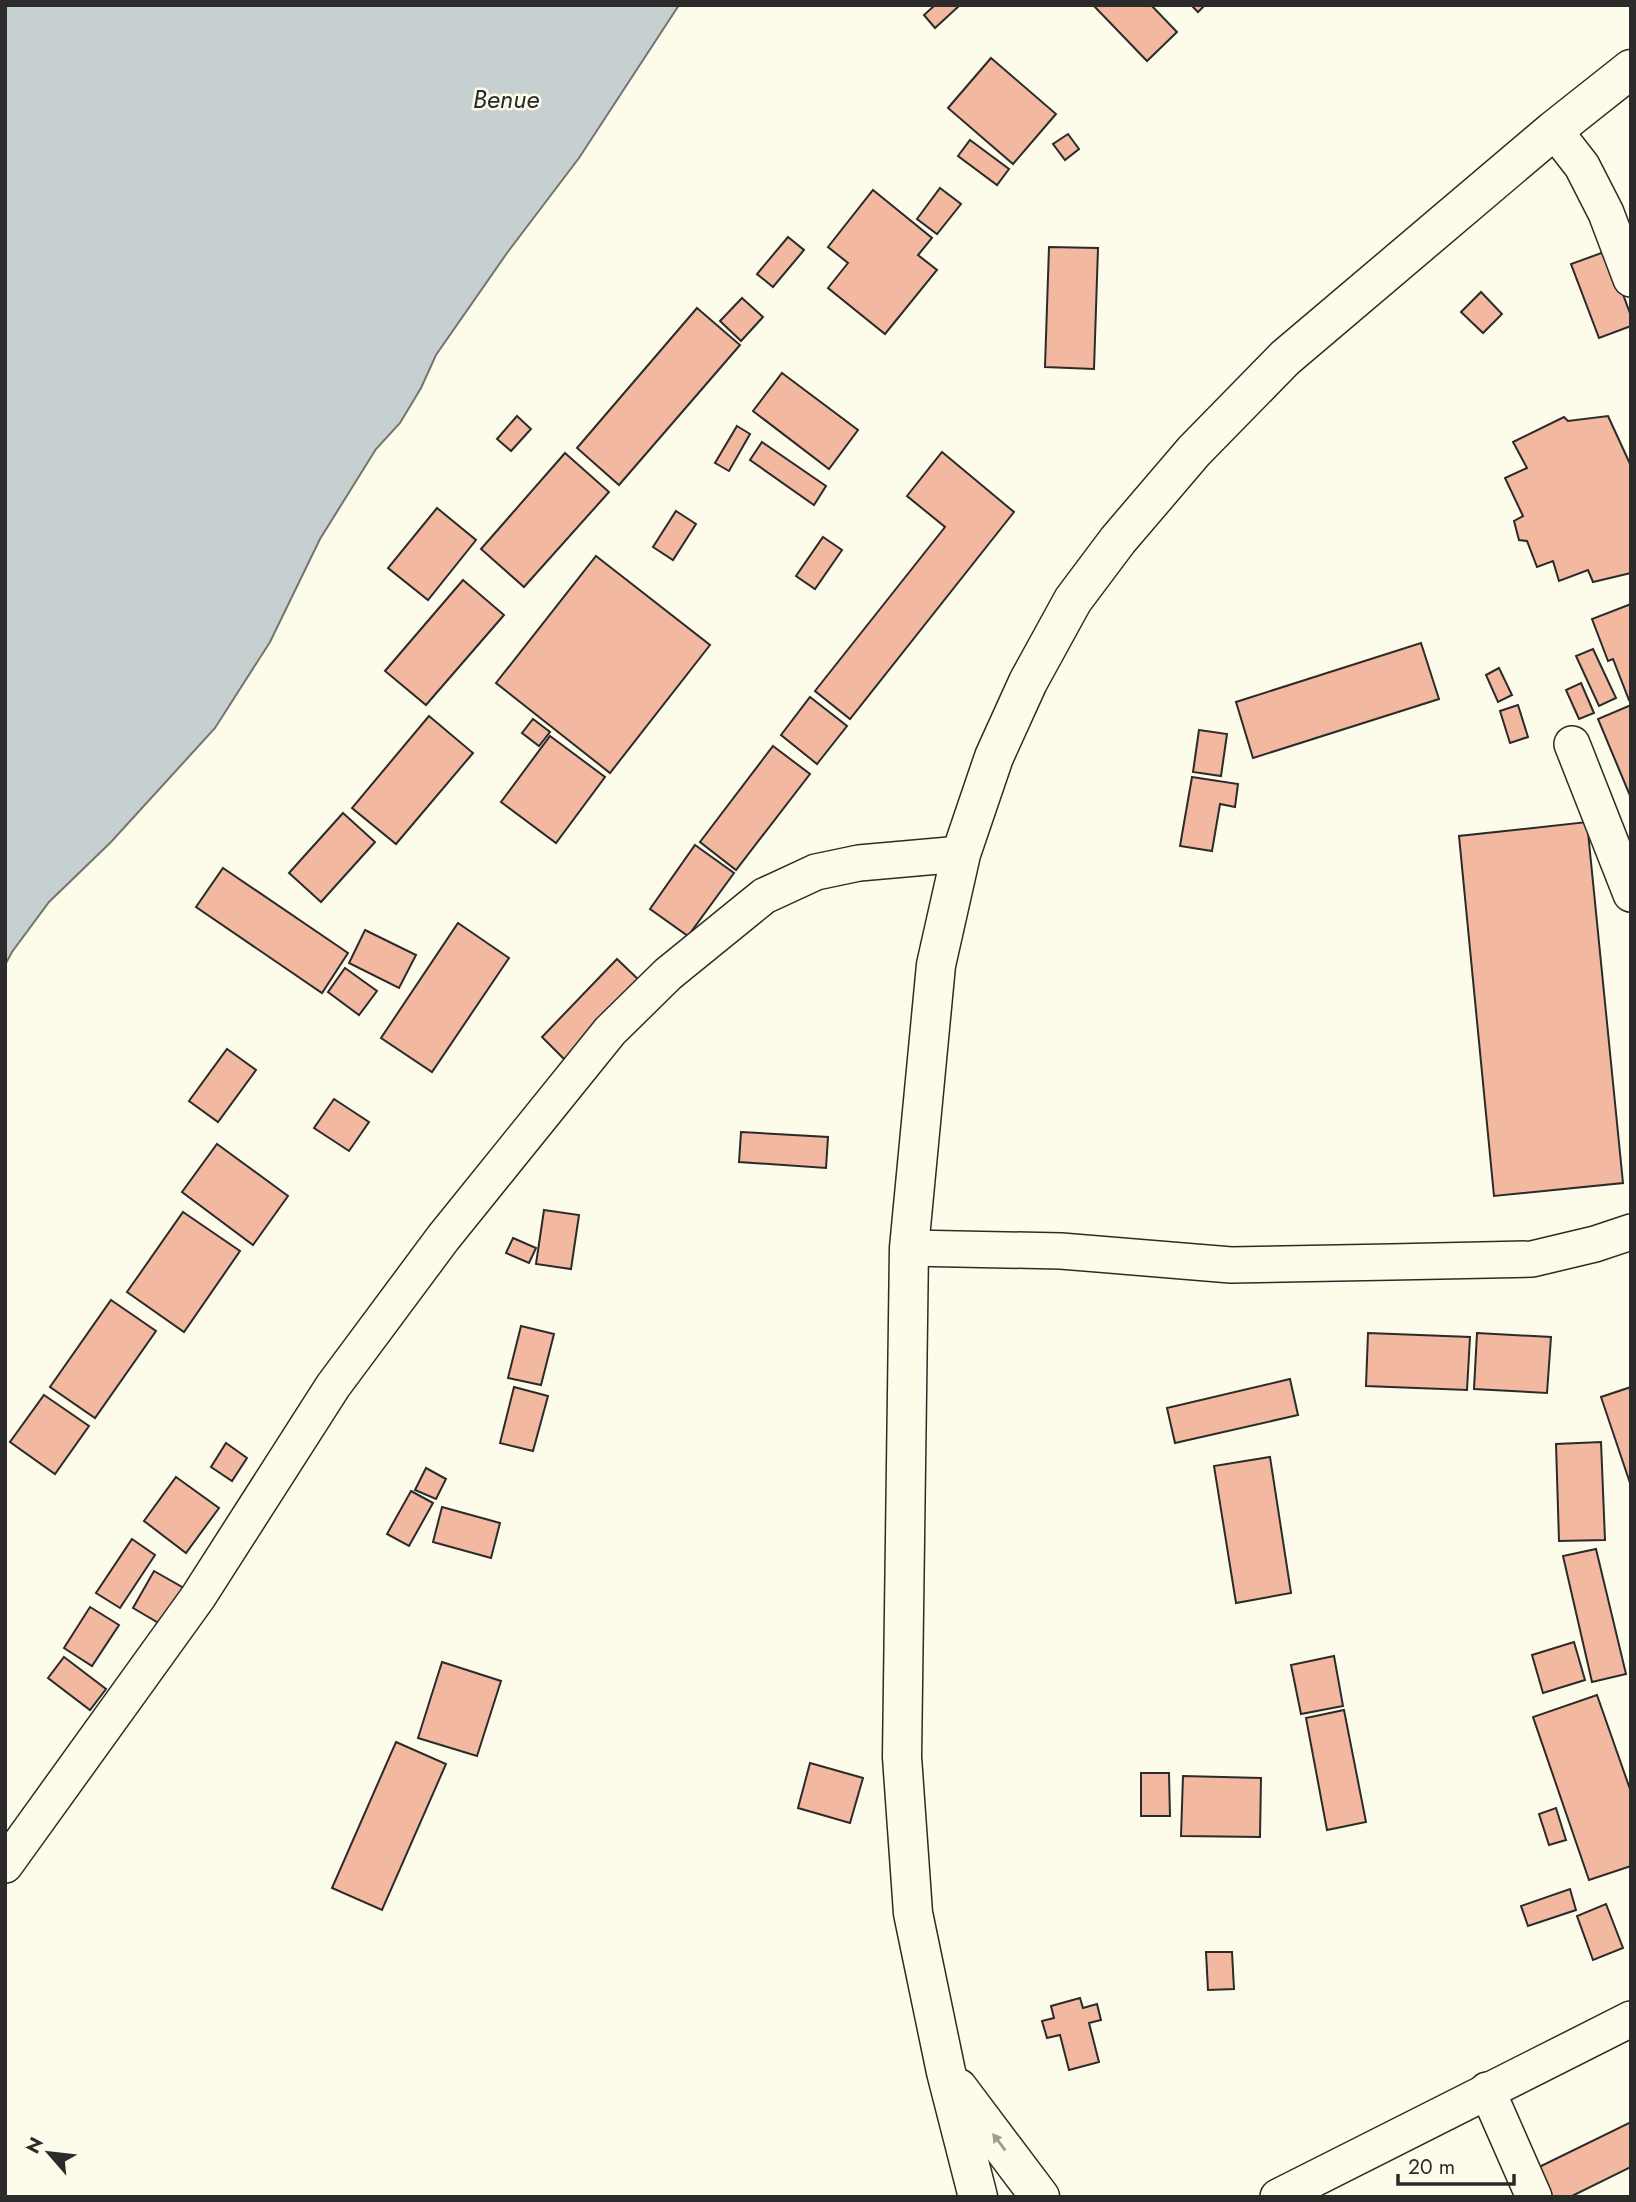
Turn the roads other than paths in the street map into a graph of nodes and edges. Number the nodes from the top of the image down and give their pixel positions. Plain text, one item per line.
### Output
1 (1631, 69) edge
2 (1554, 130) junction
3 (1631, 279) edge
4 (1572, 744) dead end
5 (961, 854) junction
6 (1631, 894) edge
7 (1631, 1232) edge
8 (909, 1248) junction
9 (5, 1865) edge
10 (1631, 2019) edge
11 (946, 2072) junction
12 (1486, 2090) junction
13 (978, 2197) edge
14 (1040, 2197) edge
15 (1278, 2197) edge
16 (1534, 2197) edge

1 - 2 main road
2 - 3 street
2 - 5 main road
4 - 6 street
5 - 8 main road
5 - 9 street
7 - 8 street
8 - 11 main road
10 - 12 street
11 - 13 main road
14 -> 11 main road
12 - 15 street
12 - 16 street

